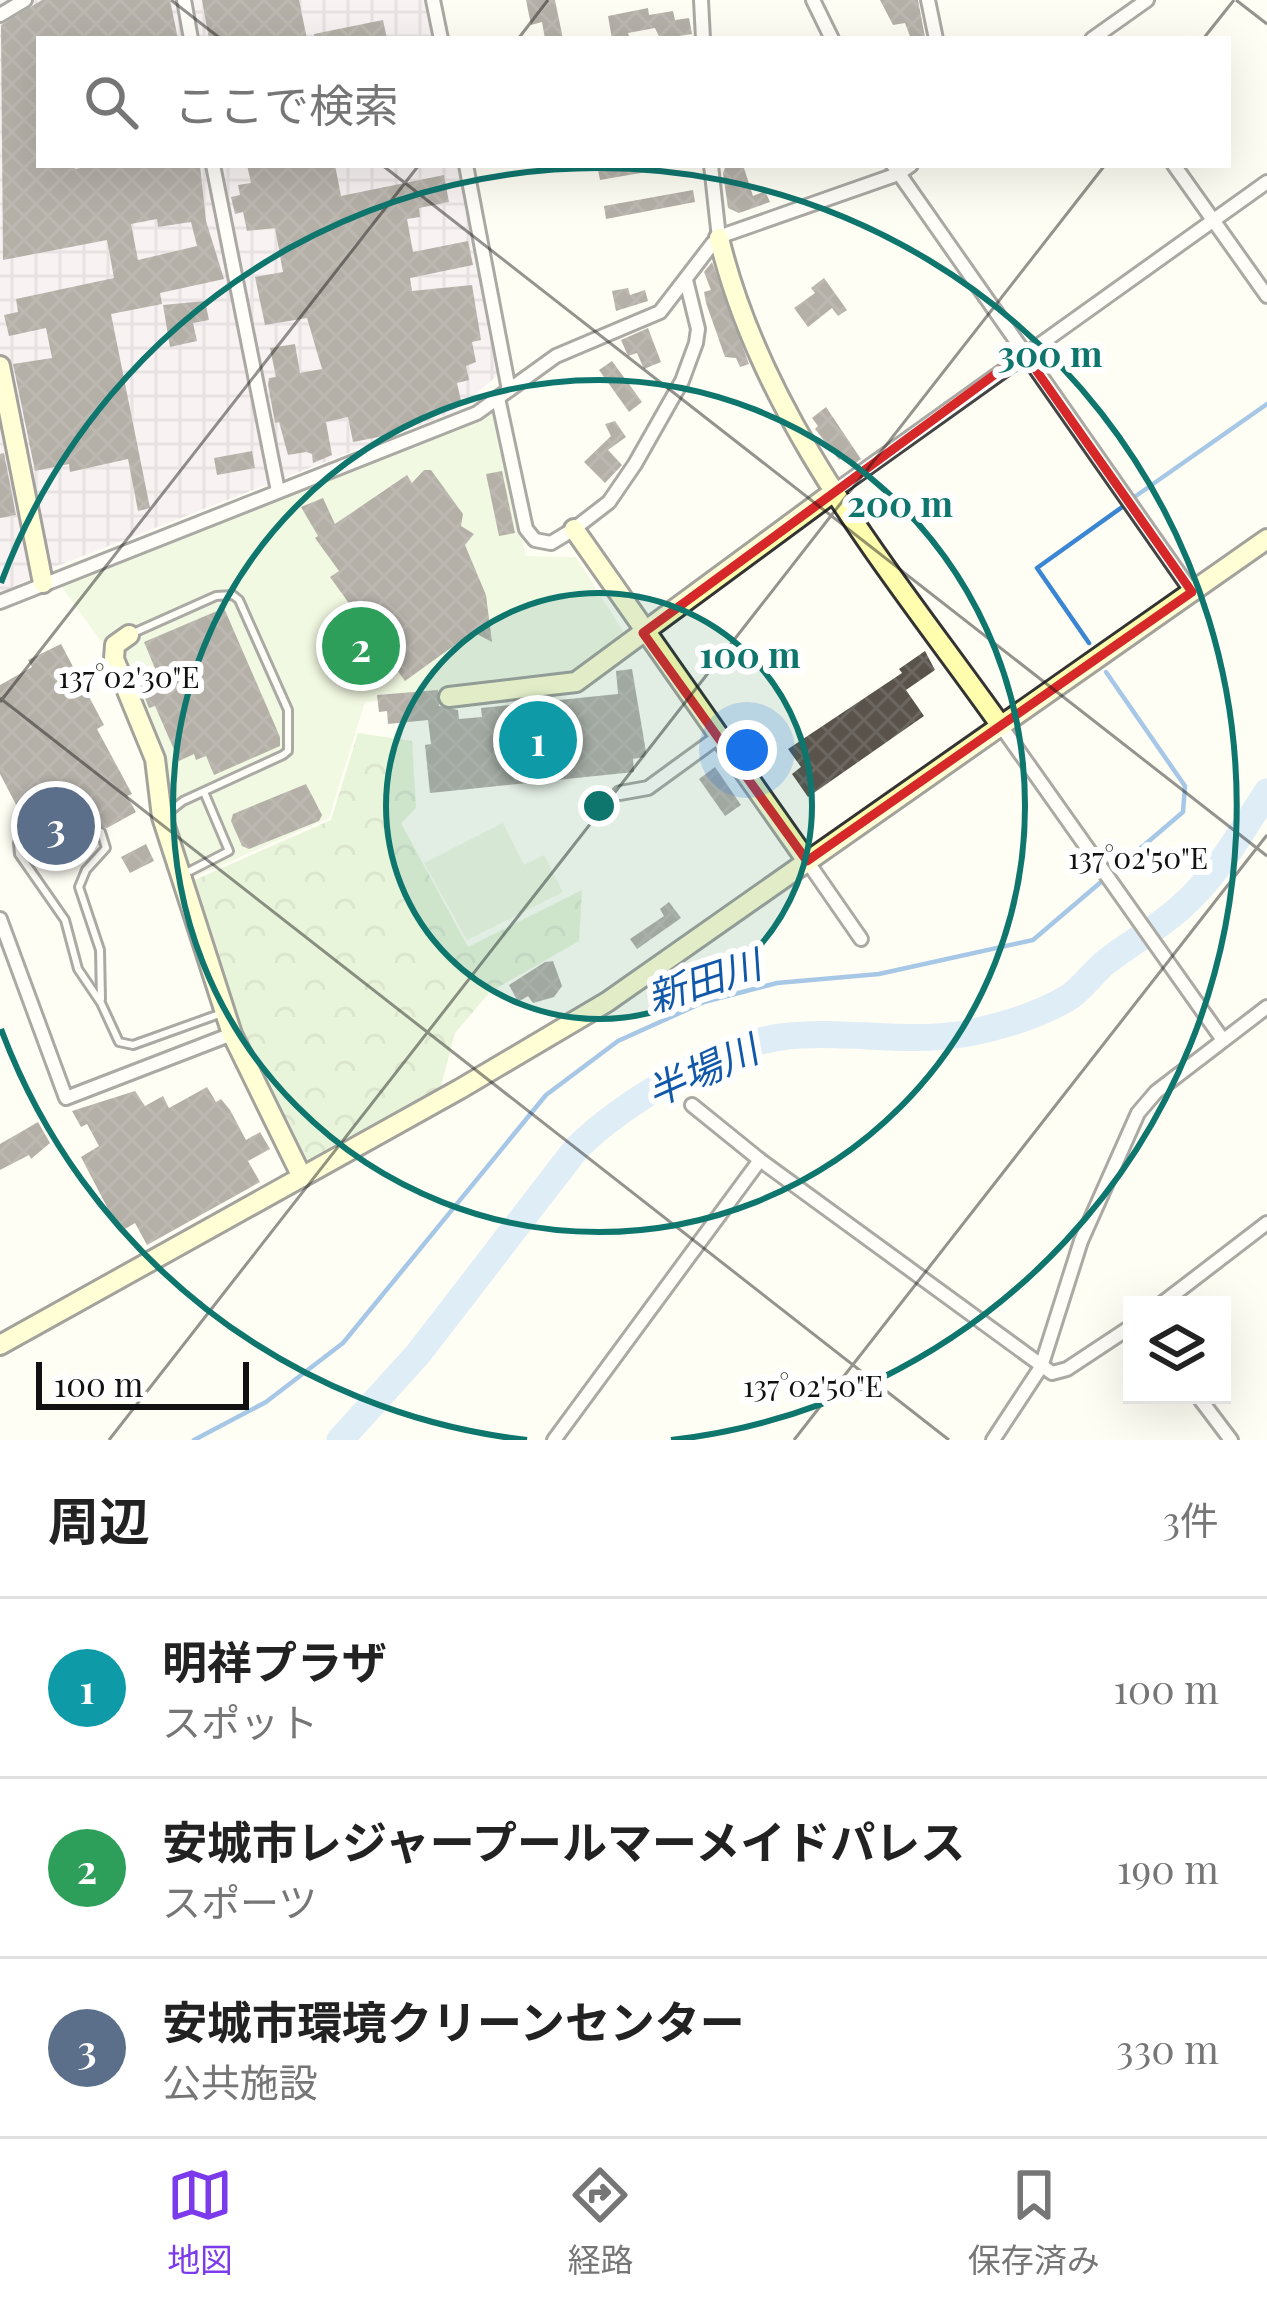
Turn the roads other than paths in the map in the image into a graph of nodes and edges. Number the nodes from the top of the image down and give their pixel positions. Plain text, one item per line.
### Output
1 (25, 0) edge
2 (184, 0) edge
3 (434, 0) edge
4 (701, 0) edge
5 (813, 0) edge
6 (928, 0) edge
7 (1147, 0) edge
8 (0, 15) edge
9 (190, 36) edge
10 (440, 36) edge
11 (703, 36) edge
12 (831, 36) edge
13 (935, 36) edge
14 (1096, 36) edge
15 (214, 168) edge
16 (466, 168) edge
17 (711, 168) edge
18 (1176, 168) edge
19 (895, 170) edge
20 (1267, 182) edge
21 (1214, 220) junction
22 (719, 238) junction
23 (686, 280) junction
24 (1267, 296) edge
25 (1024, 353) junction
26 (0, 366) edge
27 (503, 394) junction
28 (278, 491) junction
29 (835, 491) junction
30 (574, 530) junction
31 (1267, 539) edge
32 (44, 583) junction
33 (1192, 592) junction
34 (0, 602) edge
35 (643, 633) junction
36 (129, 635) joint
37 (449, 697) dead end
38 (1001, 726) junction
39 (718, 737) junction
40 (204, 792) junction
41 (620, 793) dead end
42 (162, 817) junction
43 (100, 832) dead end
44 (27, 835) dead end
45 (807, 861) junction
46 (181, 875) junction
47 (0, 919) edge
48 (861, 939) dead end
49 (101, 1003) junction
50 (1267, 1007) edge
51 (226, 1012) junction
52 (232, 1034) junction
53 (1223, 1040) junction
54 (692, 1105) dead end
55 (760, 1160) junction
56 (302, 1177) junction
57 (1267, 1223) edge
58 (1172, 1296) edge
59 (1123, 1332) edge
60 (0, 1345) edge
61 (1042, 1367) junction
62 (1203, 1404) edge
63 (554, 1440) edge
64 (993, 1440) edge
65 (1231, 1440) edge

1 - 8 street
2 - 9 street
3 - 10 street
4 - 11 street
5 - 12 street
6 - 13 street
7 - 14 street
15 - 28 street
16 - 27 street
17 - 22 street
18 - 21 street
19 - 22 street
19 - 25 street
20 - 21 street
21 - 24 street
21 - 25 street
22 - 23 street
22 - 29 street
23 - 27 street
23 - 30 street
25 - 29 street
25 - 33 street
26 - 32 street
27 - 28 street
27 - 30 street
28 - 32 street
29 - 35 street
29 - 38 street
30 - 35 street
31 - 33 street
32 - 34 street
33 - 38 street
35 - 37 street
35 - 39 street
36 - 40 lane
36 - 42 street
38 - 45 street
38 - 53 street
39 - 41 street
39 - 45 street
40 - 42 lane
40 - 46 lane
42 - 46 street
43 - 49 lane
44 - 49 lane
45 - 48 street
45 - 56 street
46 - 51 street
47 - 52 street
49 - 51 lane
50 - 53 street
51 - 52 street
52 - 56 street
53 - 61 street
54 - 55 street
55 - 61 street
55 - 63 street
56 - 60 street
57 - 58 street
59 - 61 street
61 - 64 street
62 - 65 street

